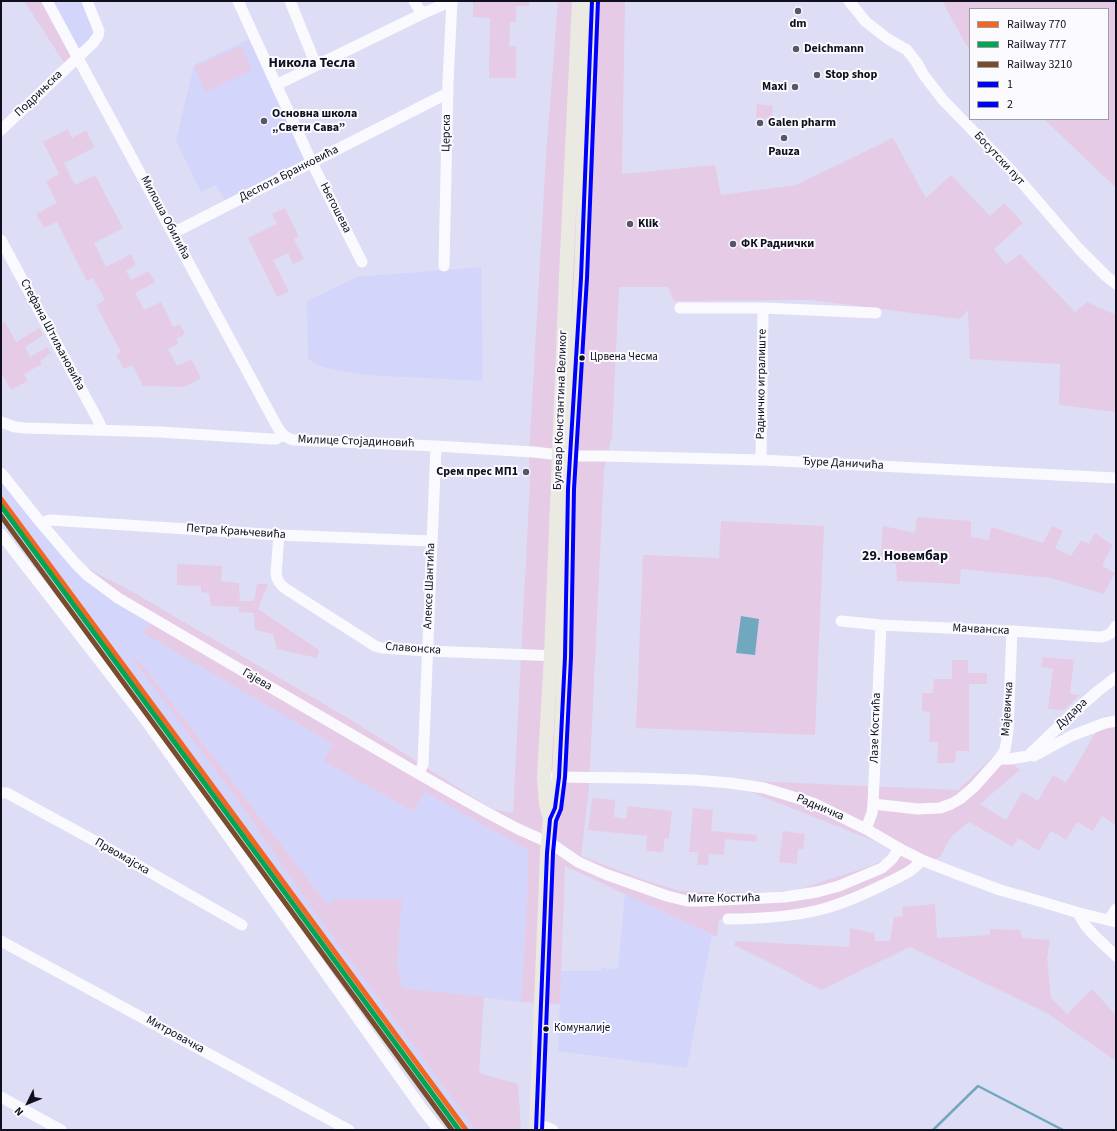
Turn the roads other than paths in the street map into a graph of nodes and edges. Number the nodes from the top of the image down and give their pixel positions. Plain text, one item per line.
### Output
1 (47, 1) edge
2 (87, 1) edge
3 (238, 1) edge
4 (290, 1) edge
5 (414, 1) edge
6 (452, 1) edge
7 (579, 1) edge
8 (592, 1) edge
9 (849, 1) edge
10 (424, 13) junction
11 (78, 57) junction
12 (316, 65) junction
13 (276, 85) junction
14 (448, 95) junction
15 (1, 130) edge
16 (312, 162) junction
17 (173, 233) junction
18 (1, 240) edge
19 (362, 262) dead end
20 (444, 266) dead end
21 (1116, 284) edge
22 (680, 308) dead end
23 (763, 308) junction
24 (876, 313) dead end
25 (1, 422) edge
26 (102, 430) junction
27 (283, 435) junction
28 (436, 446) junction
29 (564, 456) junction
30 (761, 460) junction
31 (1, 473) edge
32 (1116, 478) edge
33 (41, 523) junction
34 (279, 536) junction
35 (3, 541) edge
36 (431, 541) junction
37 (841, 621) dead end
38 (881, 625) junction
39 (1116, 626) edge
40 (1012, 631) junction
41 (428, 651) junction
42 (558, 656) junction
43 (1116, 677) edge
44 (1116, 721) edge
45 (1031, 754) junction
46 (999, 759) junction
47 (419, 774) junction
48 (544, 777) junction
49 (559, 778) junction
50 (1, 793) edge
51 (873, 804) junction
52 (550, 819) junction
53 (866, 829) junction
54 (548, 843) junction
55 (899, 848) junction
56 (921, 860) junction
57 (1116, 909) edge
58 (1079, 913) junction
59 (728, 919) dead end
60 (1113, 921) edge
61 (242, 925) dead end
62 (1, 941) edge
63 (1116, 956) edge
64 (1, 1097) edge
65 (536, 1129) edge
66 (61, 1130) edge
67 (348, 1130) edge
68 (439, 1130) edge
69 (553, 1130) edge

1 - 11 street, Милоша Обилића
2 - 11 street, Подрињска
3 - 13 street, Његошева
4 - 12 street
5 - 10 street
6 - 10 street
6 - 14 street, Церска
7 - 29 main road, Булевар Константина Великог
8 - 29 main road, Булевар Константина Великог
9 - 21 street, Босутски пут
10 - 12 street
11 - 15 street, Подрињска
11 - 17 street, Милоша Обилића
12 - 13 street
13 - 16 street, Његошева
14 - 16 street, Деспота Бранковића
14 - 20 street, Церска
16 - 17 street, Деспота Бранковића
16 - 19 street, Његошева
17 - 27 street, Милоша Обилића
18 - 26 street, Стефана Штиљановића
22 - 23 street
23 - 24 street
23 - 30 street, Радничко игралиште
25 - 26 street, Милице Стојадиновић
26 - 27 street, Милице Стојадиновић
27 - 28 street, Милице Стојадиновић
28 - 29 street, Милице Стојадиновић
28 - 36 street, Алексе Шантића
29 - 30 street, Ђуре Даничића
29 - 42 main road, Булевар Константина Великог
30 - 32 street, Ђуре Даничића
31 - 33 street, Гајева
33 - 34 street, Петра Крањчевића
33 - 47 street, Гајева
34 - 36 street, Петра Крањчевића
34 - 41 street, Славонска
35 - 68 street
36 - 41 street, Алексе Шантића
37 - 38 street, Мачванска
38 - 40 street, Мачванска
38 - 51 street, Лазе Костића
39 - 40 street, Мачванска
40 - 46 street, Мајевичка
41 - 42 street, Славонска
41 - 47 street, Алексе Шантића
42 - 48 main road, Булевар Константина Великог
42 - 49 main road, Булевар Константина Великог
43 - 45 street, Дудара
44 - 45 street, Дудара
45 - 46 street, Дудара
46 - 51 street, Мајевичка
47 - 54 street, Гајева
48 - 49 street, Радничка
48 - 52 main road, Булевар Константина Великог
49 - 52 main road, Булевар Константина Великог
49 - 53 street, Радничка
50 - 61 street, Првомајска
51 - 53 street, Лазе Костића
52 - 54 main road, Булевар Константина Великог
53 - 55 street, Радничка
54 - 55 street, Мите Костића
54 - 65 main road, Булевар Константина Великог
55 - 56 street, Радничка
56 - 58 street, Радничка
56 - 59 street
57 - 60 street
58 - 60 street, Радничка
58 - 63 street
62 - 67 street, Митровачка
64 - 66 street
65 - 69 street

